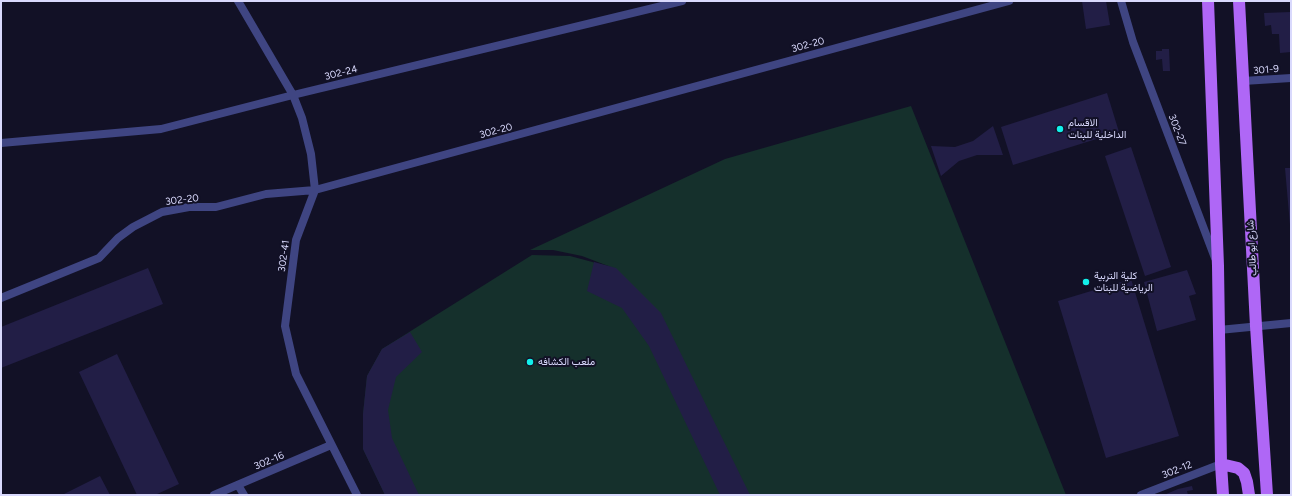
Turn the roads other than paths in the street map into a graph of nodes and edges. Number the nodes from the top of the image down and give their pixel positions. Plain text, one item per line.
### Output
1 (238, 1) edge
2 (682, 1) edge
3 (1009, 1) edge
4 (1121, 1) edge
5 (1208, 1) edge
6 (1239, 1) edge
7 (1291, 78) edge
8 (1243, 81) junction
9 (293, 95) junction
10 (1, 143) edge
11 (315, 190) junction
12 (1218, 266) junction
13 (1, 298) edge
14 (1291, 323) edge
15 (1256, 326) junction
16 (1219, 330) junction
17 (331, 445) junction
18 (1221, 464) junction
19 (238, 485) junction
20 (214, 495) edge
21 (244, 495) edge
22 (357, 495) edge
23 (1141, 495) edge
24 (1223, 495) edge
25 (1249, 495) edge
26 (1266, 495) edge

1 - 9 street, 302-41
2 - 9 street, 302-24
3 - 11 street, 302-20
4 - 12 street, 302-27
5 - 12 main road
6 - 8 main road, شارع ابو طالب
7 - 8 street, 301-9
8 - 15 main road, شارع ابو طالب
9 - 10 street, 302-24
9 - 11 street, 302-41
11 - 13 street, 302-20
11 - 17 street, 302-41
12 - 16 main road
14 - 15 street
15 - 16 street
15 - 26 main road, شارع ابو طالب
16 - 18 main road
17 - 19 street, 302-16
17 - 22 street, 302-41
18 - 23 street, 302-12
18 - 24 main road
18 - 25 main road
19 - 20 street, 302-16
19 - 21 street

